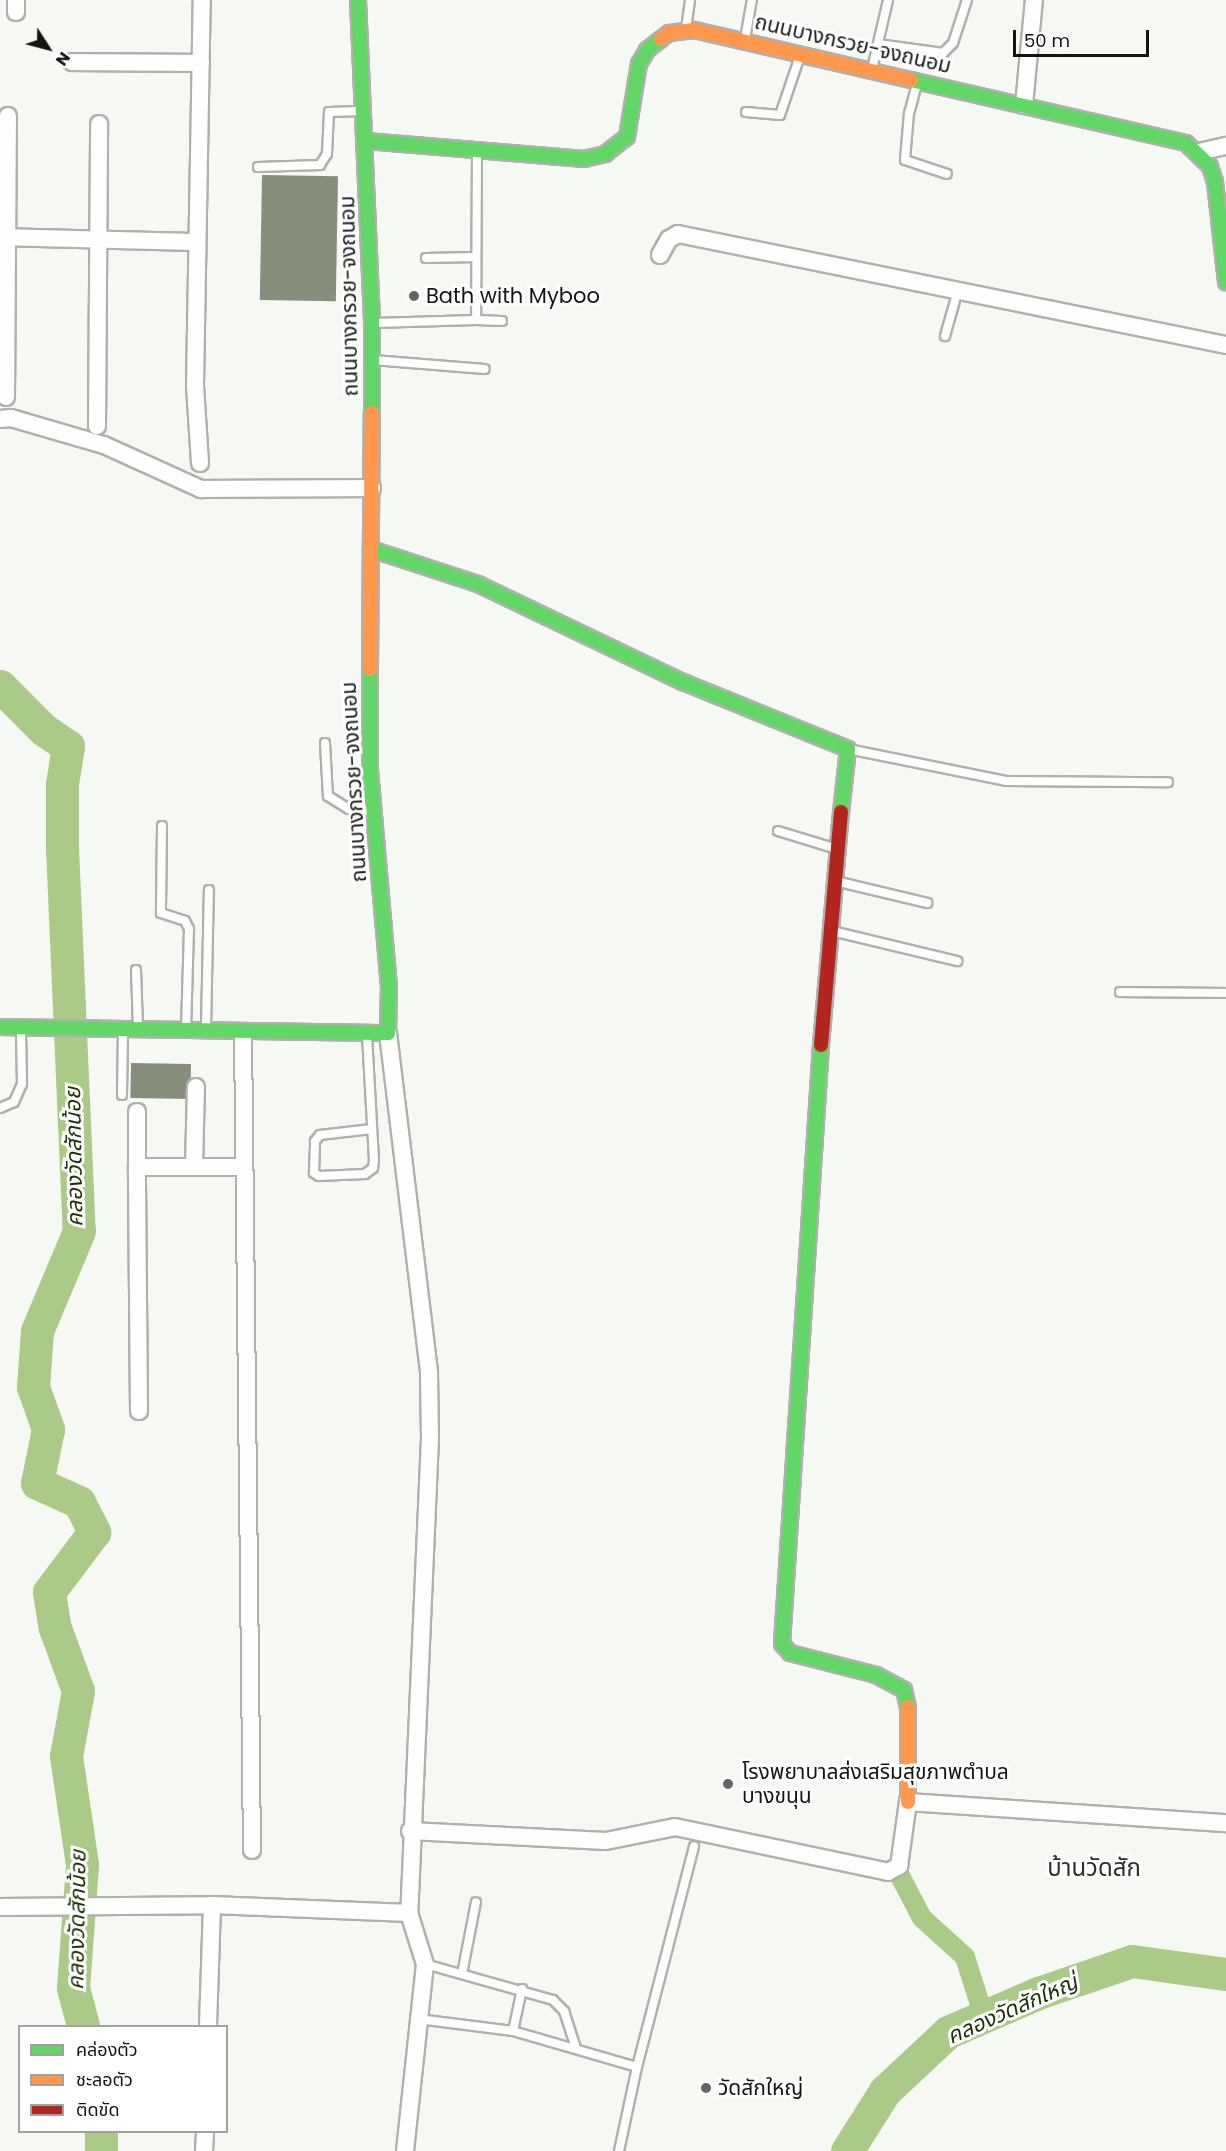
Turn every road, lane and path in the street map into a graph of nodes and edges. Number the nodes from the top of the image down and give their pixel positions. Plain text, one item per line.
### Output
1 (202, 0) edge
2 (358, 0) edge
3 (690, 0) edge
4 (752, 0) edge
5 (888, 0) edge
6 (967, 0) edge
7 (1034, 0) edge
8 (686, 30) junction
9 (745, 40) junction
10 (878, 44) junction
11 (801, 52) junction
12 (72, 62) dead end
13 (201, 63) junction
14 (872, 69) junction
15 (918, 81) junction
16 (1024, 105) junction
17 (364, 111) junction
18 (746, 112) dead end
19 (8, 116) dead end
20 (99, 124) dead end
21 (366, 141) junction
22 (1226, 146) edge
23 (477, 151) junction
24 (1199, 152) junction
25 (258, 167) dead end
26 (947, 174) dead end
27 (4, 237) edge
28 (98, 240) junction
29 (196, 242) junction
30 (660, 255) dead end
31 (476, 257) junction
32 (426, 258) dead end
33 (1226, 282) edge
34 (958, 289) junction
35 (476, 320) junction
36 (502, 321) dead end
37 (372, 323) junction
38 (945, 336) dead end
39 (1226, 345) edge
40 (373, 360) junction
41 (485, 369) dead end
42 (6, 397) dead end
43 (0, 419) edge
44 (97, 426) dead end
45 (200, 463) dead end
46 (372, 488) junction
47 (371, 549) junction
48 (325, 743) dead end
49 (848, 749) junction
50 (1168, 782) dead end
51 (372, 811) junction
52 (162, 826) dead end
53 (778, 831) dead end
54 (837, 849) junction
55 (835, 881) junction
56 (208, 890) dead end
57 (927, 903) dead end
58 (829, 930) junction
59 (957, 961) dead end
60 (136, 970) dead end
61 (1120, 992) dead end
62 (1226, 993) edge
63 (0, 1027) edge
64 (21, 1027) junction
65 (123, 1028) junction
66 (138, 1029) junction
67 (186, 1030) junction
68 (206, 1030) junction
69 (243, 1033) junction
70 (388, 1033) junction
71 (367, 1035) junction
72 (196, 1087) dead end
73 (122, 1095) dead end
74 (0, 1108) edge
75 (137, 1112) dead end
76 (372, 1129) junction
77 (137, 1167) junction
78 (194, 1167) junction
79 (242, 1167) junction
80 (139, 1411) dead end
81 (908, 1802) junction
82 (1226, 1823) edge
83 (410, 1831) junction
84 (694, 1846) dead end
85 (252, 1850) dead end
86 (476, 1902) dead end
87 (212, 1905) junction
88 (0, 1908) edge
89 (409, 1913) junction
90 (425, 1965) junction
91 (462, 1974) junction
92 (522, 1989) junction
93 (418, 2019) junction
94 (208, 2025) edge
95 (513, 2031) junction
96 (576, 2047) junction
97 (637, 2067) junction
98 (204, 2133) edge
99 (204, 2151) edge
100 (405, 2151) edge
101 (619, 2151) edge

1 - 13 street
2 - 17 street, ถนนบางกรวย-จงถนอม
3 - 8 lane
4 - 9 lane
5 - 10 lane
6 - 10 lane
7 - 16 street
8 - 9 street, ถนนบางกรวย-จงถนอม
8 - 23 street
9 - 11 street, ถนนบางกรวย-จงถนอม
10 - 14 lane
11 - 14 street, ถนนบางกรวย-จงถนอม
11 - 18 lane
12 - 13 street
13 - 29 street
14 - 15 street, ถนนบางกรวย-จงถนอม
15 - 16 street, ถนนบางกรวย-จงถนอม
15 - 26 lane
16 - 24 street, ถนนบางกรวย-จงถนอม
17 - 21 street, ถนนบางกรวย-จงถนอม
17 - 25 lane
19 - 27 street
20 - 28 street
21 - 23 street
21 - 37 street, ถนนบางกรวย-จงถนอม
22 - 24 street
23 - 31 lane
24 - 33 street
27 - 28 street
27 - 42 street
28 - 29 street
28 - 44 street
29 - 45 street
30 - 34 street
31 - 32 lane
31 - 35 lane
34 - 38 lane
34 - 39 street
35 - 36 lane
35 - 37 lane
37 - 40 street, ถนนบางกรวย-จงถนอม
40 - 41 lane
40 - 46 street, ถนนบางกรวย-จงถนอม
43 - 46 street
46 - 47 street, ถนนบางกรวย-จงถนอม
47 - 49 street
47 - 51 street, ถนนบางกรวย-จงถนอม
48 - 51 lane
49 - 50 lane
49 - 54 street
51 - 70 street, ถนนบางกรวย-จงถนอม
52 - 67 lane
53 - 54 lane
54 - 55 street
55 - 57 lane
55 - 58 street
56 - 68 lane
58 - 59 lane
58 - 81 street
60 - 66 lane
61 - 62 lane
63 - 64 street
64 - 65 street
64 - 74 lane
65 - 66 street
65 - 73 lane
66 - 67 street
67 - 68 street
68 - 69 street
69 - 71 street
69 - 79 street
70 - 71 street
70 - 83 street
71 - 76 lane
72 - 78 street
75 - 77 street
76 - 76 lane
77 - 78 street
77 - 80 street
78 - 79 street
79 - 85 street
81 - 82 street
81 - 83 street
83 - 89 street
84 - 97 lane
86 - 91 lane
87 - 88 street
87 - 89 street
87 - 94 street
89 - 90 street
90 - 91 lane
90 - 93 street
91 - 92 lane
92 - 95 lane
92 - 96 lane
93 - 95 lane
93 - 100 street
95 - 96 lane
96 - 97 lane
97 - 101 lane
98 - 99 street

